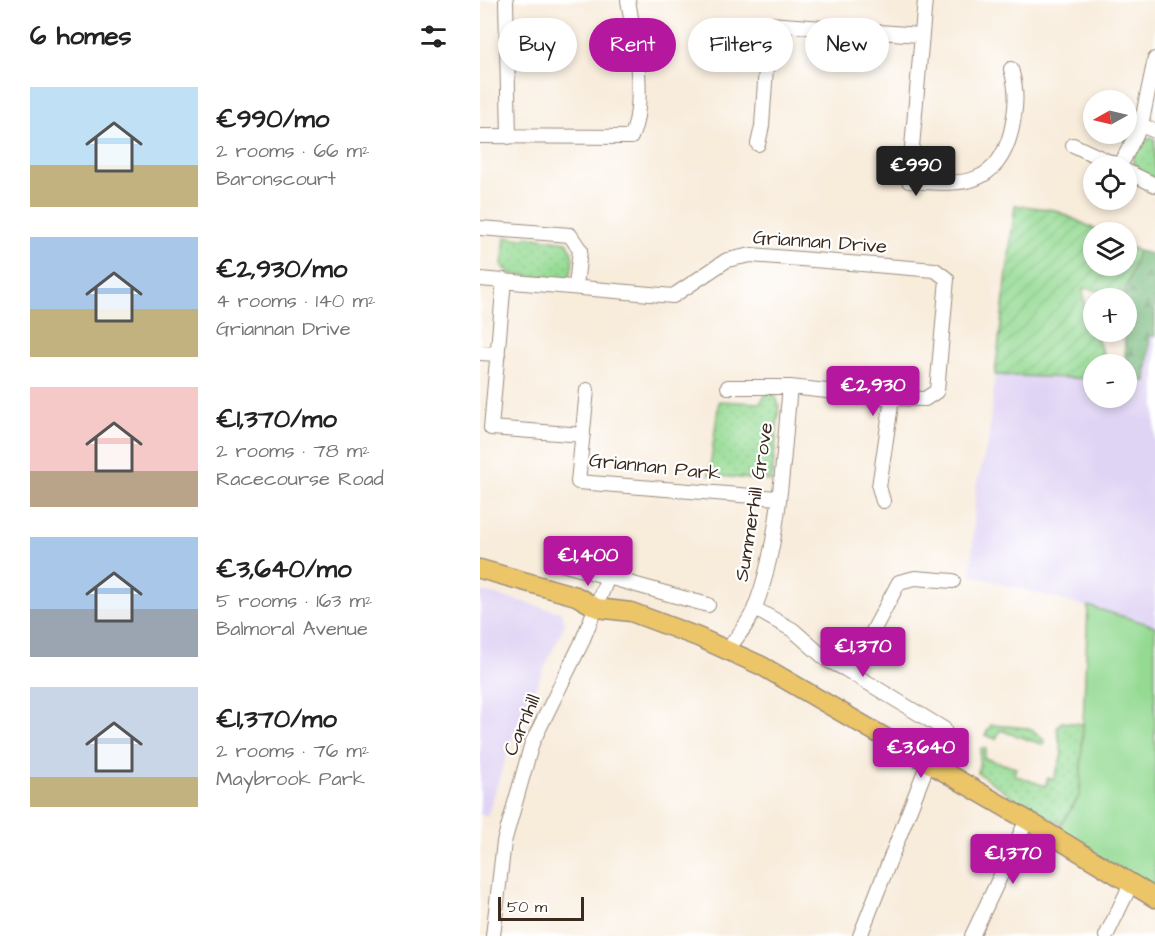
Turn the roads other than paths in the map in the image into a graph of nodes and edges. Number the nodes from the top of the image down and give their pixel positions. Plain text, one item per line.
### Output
1 (506, 0) edge
2 (628, 0) edge
3 (925, 0) edge
4 (920, 35) junction
5 (1155, 59) edge
6 (1011, 69) dead end
7 (1141, 125) junction
8 (1155, 131) edge
9 (480, 136) edge
10 (509, 136) junction
11 (758, 144) dead end
12 (1073, 145) dead end
13 (1097, 156) edge
14 (1124, 156) edge
15 (1137, 176) edge
16 (1155, 185) edge
17 (480, 228) edge
18 (480, 279) edge
19 (504, 280) junction
20 (576, 286) junction
21 (480, 353) edge
22 (498, 354) junction
23 (728, 387) dead end
24 (790, 387) junction
25 (586, 390) dead end
26 (892, 398) junction
27 (582, 435) junction
28 (778, 498) junction
29 (883, 501) dead end
30 (558, 563) dead end
31 (480, 569) edge
32 (608, 577) junction
33 (952, 581) dead end
34 (708, 605) dead end
35 (597, 608) junction
36 (755, 609) junction
37 (728, 650) junction
38 (845, 669) junction
39 (944, 729) dead end
40 (928, 762) junction
41 (1027, 820) junction
42 (1131, 884) junction
43 (1155, 898) edge
44 (493, 936) edge
45 (860, 936) edge
46 (972, 936) edge
47 (1106, 936) edge

1 - 10 street
2 - 10 street
3 - 4 street
4 - 6 street
4 - 11 street
5 - 7 street
7 - 8 street
7 - 14 street
9 - 10 street
12 - 13 street
15 - 16 street
17 - 20 street
18 - 19 street, Griannan Drive
19 - 20 street, Griannan Drive
19 - 22 street
20 - 26 street, Griannan Drive
21 - 22 street
22 - 27 street
23 - 24 street, Griannan Drive
24 - 26 street, Griannan Drive
24 - 28 street, Summerhill Grove
25 - 27 street, Griannan Park
26 - 29 street
27 - 28 street, Griannan Park
28 - 36 street, Summerhill Grove
30 - 32 street
31 - 35 main road
32 - 34 street
32 - 35 street, Carnhill
33 - 38 street
35 - 37 main road
35 - 44 street, Carnhill
36 - 37 street, Summerhill Grove
36 - 38 street
37 - 40 main road
38 - 39 street
40 - 41 main road
40 - 45 street
41 - 42 main road
41 - 46 street
42 - 43 main road
42 - 47 street

